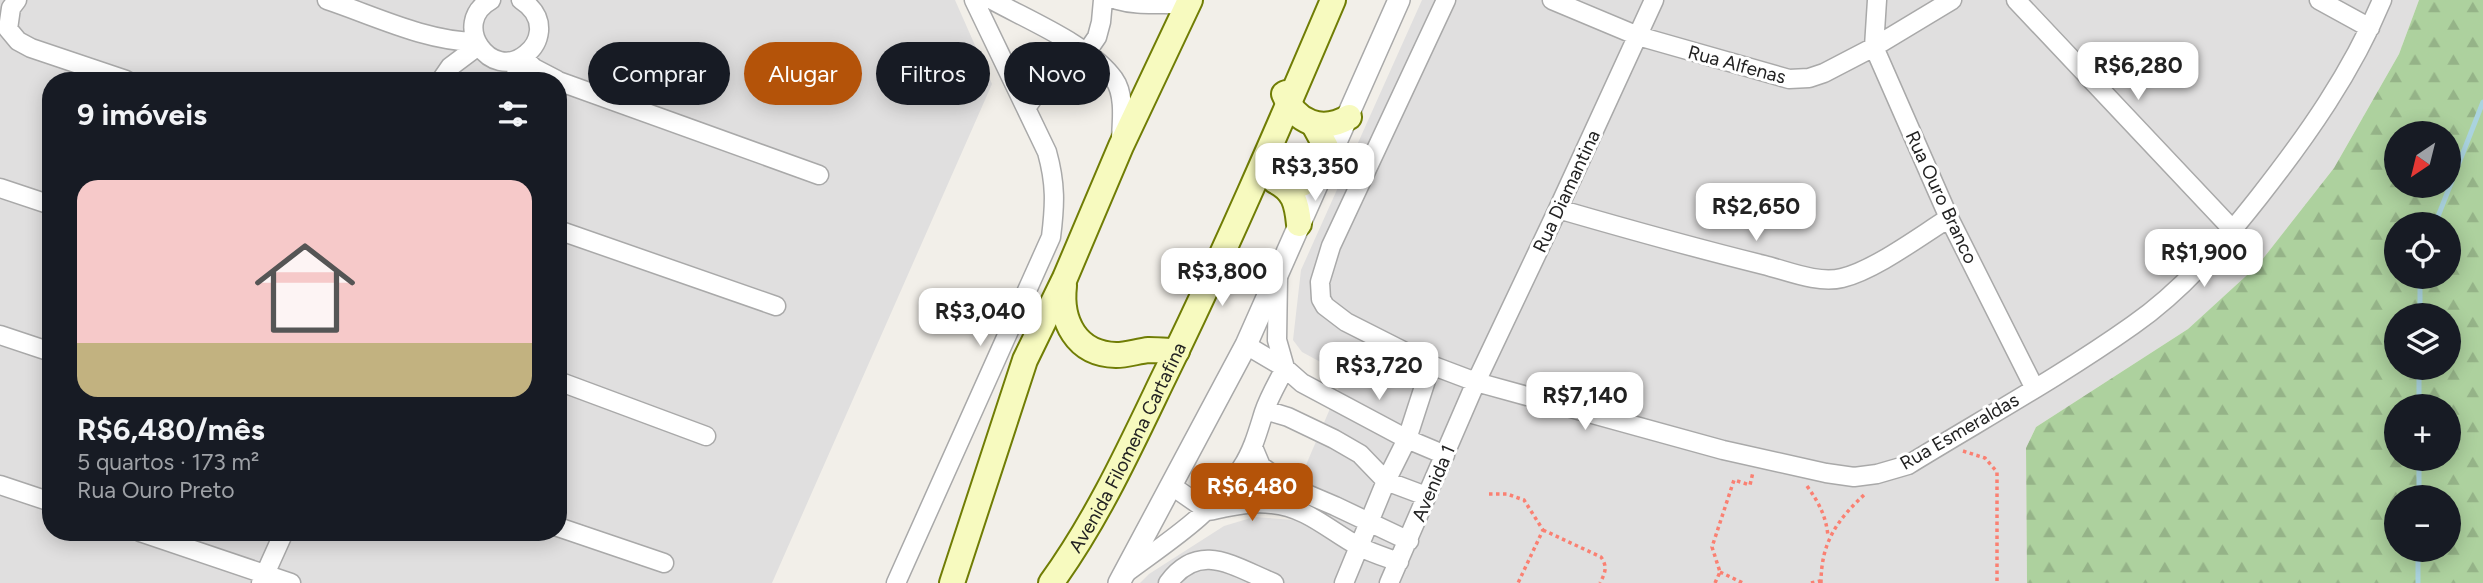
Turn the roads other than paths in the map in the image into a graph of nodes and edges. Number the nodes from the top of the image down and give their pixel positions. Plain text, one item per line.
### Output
1 (17, 0) edge
2 (327, 0) edge
3 (491, 0) edge
4 (521, 0) edge
5 (974, 0) edge
6 (992, 0) edge
7 (1103, 0) edge
8 (1117, 0) edge
9 (1333, 0) edge
10 (1399, 0) edge
11 (1446, 0) edge
12 (1552, 0) edge
13 (1654, 0) edge
14 (1877, 0) edge
15 (1952, 0) edge
16 (2015, 0) edge
17 (2319, 0) edge
18 (2382, 0) edge
19 (1189, 3) edge
20 (540, 7) edge
21 (4, 16) edge
22 (2370, 28) junction
23 (1638, 36) junction
24 (1066, 42) edge
25 (1094, 42) edge
26 (477, 44) junction
27 (1874, 47) junction
28 (520, 59) junction
29 (102, 72) edge
30 (447, 72) edge
31 (518, 72) edge
32 (541, 72) edge
33 (1110, 75) edge
34 (567, 84) edge
35 (1296, 86) junction
36 (1026, 107) joint
37 (1349, 117) junction
38 (1314, 125) junction
39 (1121, 146) junction
40 (1325, 170) junction
41 (820, 175) dead end
42 (1285, 186) junction
43 (0, 188) edge
44 (1252, 188) junction
45 (42, 202) edge
46 (1558, 209) junction
47 (1949, 218) junction
48 (1299, 224) junction
49 (2232, 230) junction
50 (567, 233) edge
51 (1278, 270) junction
52 (1065, 278) junction
53 (776, 306) dead end
54 (0, 335) edge
55 (1245, 345) junction
56 (42, 349) edge
57 (1177, 351) junction
58 (1432, 365) junction
59 (1285, 368) junction
60 (1476, 382) junction
61 (567, 385) edge
62 (2034, 387) junction
63 (1265, 410) junction
64 (706, 436) dead end
65 (1407, 439) junction
66 (1252, 447) junction
67 (1444, 455) junction
68 (1386, 481) junction
69 (0, 485) edge
70 (1172, 486) junction
71 (1426, 496) junction
72 (42, 499) edge
73 (1208, 511) junction
74 (1369, 523) junction
75 (567, 530) edge
76 (164, 541) edge
77 (280, 541) edge
78 (1409, 541) junction
79 (1358, 546) junction
80 (1399, 562) junction
81 (664, 563) dead end
82 (1123, 577) edge
83 (263, 578) edge
84 (291, 583) edge
85 (896, 583) edge
86 (952, 583) edge
87 (1051, 583) edge
88 (1168, 583) edge
89 (1274, 583) edge
90 (1344, 583) edge
91 (1389, 583) edge

1 - 21 street
2 - 26 street
3 - 26 street
4 - 20 street
5 - 36 street
6 - 24 street
7 - 25 street
8 - 19 street
9 - 35 main road, Avenida Filomena Cartafina
10 - 37 street
11 - 58 street, Rua Esmeraldas
12 - 23 street, Rua Alfenas
13 - 23 street, Rua Diamantina
14 - 27 street, Rua Ouro Branco
15 - 27 street, Rua Alfenas
16 - 49 street
17 - 22 street
18 - 22 street, Rua Esmeraldas
19 - 39 main road
20 - 28 street
21 - 29 street
22 - 49 street, Rua Esmeraldas
23 - 27 street, Rua Alfenas
23 - 46 street, Rua Diamantina
26 - 28 street
26 - 30 street
27 - 47 street, Rua Ouro Branco
28 - 31 street
28 - 32 street
33 - 39 street
34 - 41 street
35 - 38 main road
35 - 44 main road, Avenida Filomena Cartafina
36 - 85 street
37 - 38 main road
37 - 40 street
38 - 40 main road
39 - 52 main road
40 - 42 main road
40 - 48 street
42 - 44 main road
42 - 48 main road
43 - 45 street
44 - 57 main road, Avenida Filomena Cartafina
46 - 47 street
46 - 60 street, Rua Diamantina
47 - 62 street, Rua Ouro Branco
48 - 51 street
49 - 62 street, Rua Esmeraldas
50 - 53 street
51 - 55 street
51 - 59 street
52 - 57 main road
52 - 86 main road
54 - 56 street
55 - 59 street
55 - 70 street
57 - 87 main road, Avenida Filomena Cartafina
58 - 60 street, Rua Esmeraldas
58 - 65 street
59 - 63 street
59 - 65 street
60 - 62 street, Rua Esmeraldas
60 - 67 street, Avenida 1
61 - 64 street
63 - 66 street
63 - 68 street
65 - 67 street
65 - 68 street
66 - 73 street
66 - 74 street
67 - 71 street, Avenida 1
68 - 71 street
68 - 74 street
69 - 72 street
70 - 73 street
70 - 82 street
71 - 78 street, Avenida 1
73 - 79 street
73 - 82 street
74 - 78 street
74 - 79 street
75 - 81 street
76 - 83 street
77 - 83 street
78 - 80 street, Avenida 1
79 - 80 street
79 - 90 street
80 - 91 street, Avenida 1
83 - 84 street
88 - 89 street

